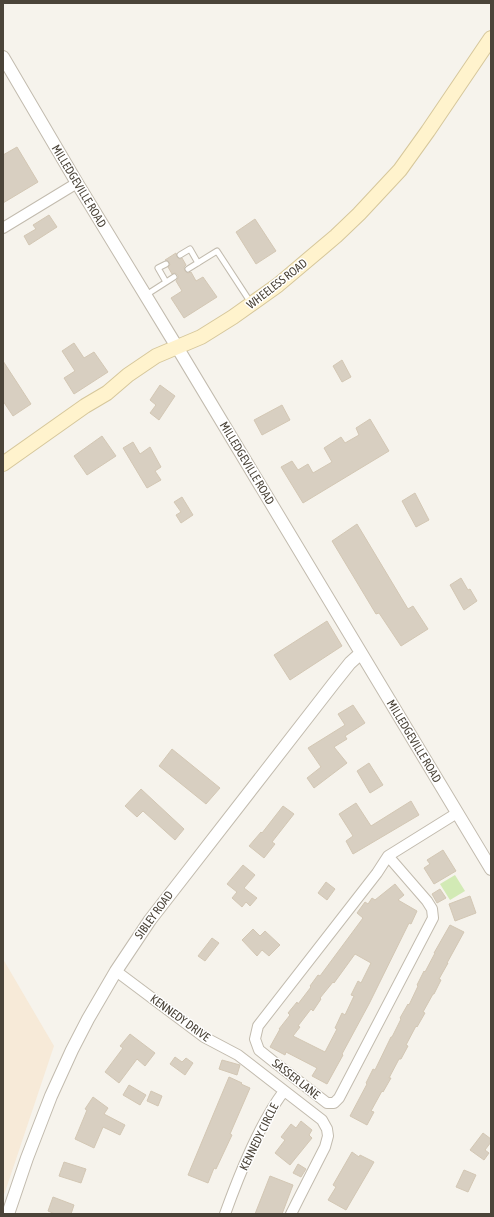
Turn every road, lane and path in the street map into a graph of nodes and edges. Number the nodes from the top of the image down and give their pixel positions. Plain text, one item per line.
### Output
1 (491, 38) edge
2 (3, 58) edge
3 (77, 183) junction
4 (3, 228) edge
5 (180, 255) dead end
6 (198, 263) junction
7 (166, 264) dead end
8 (188, 269) dead end
9 (174, 277) dead end
10 (166, 282) junction
11 (146, 295) junction
12 (251, 304) junction
13 (178, 347) junction
14 (3, 464) edge
15 (360, 653) junction
16 (457, 813) junction
17 (388, 856) junction
18 (491, 869) edge
19 (116, 971) junction
20 (284, 1091) junction
21 (8, 1214) edge
22 (225, 1214) edge
23 (291, 1214) edge

1 - 12 main road, WHEELESS ROAD
2 - 3 street, MILLEDGEVILLE ROAD
3 - 4 street
3 - 11 street, MILLEDGEVILLE ROAD
5 - 6 lane
6 - 8 lane
6 - 12 lane
7 - 10 lane
9 - 10 lane
10 - 11 lane
11 - 13 street, MILLEDGEVILLE ROAD
12 - 13 main road, WHEELESS ROAD
13 - 14 main road, WHEELESS ROAD
13 - 15 street, MILLEDGEVILLE ROAD
15 - 16 street, MILLEDGEVILLE ROAD
15 - 19 street, SIBLEY ROAD
16 - 17 street, SASSER LANE
16 - 18 street, MILLEDGEVILLE ROAD
17 - 17 street, SASSER LANE
19 - 20 street, KENNEDY DRIVE
19 - 21 street, SIBLEY ROAD
20 - 22 street, KENNEDY CIRCLE
20 - 23 street, KENNEDY CIRCLE

